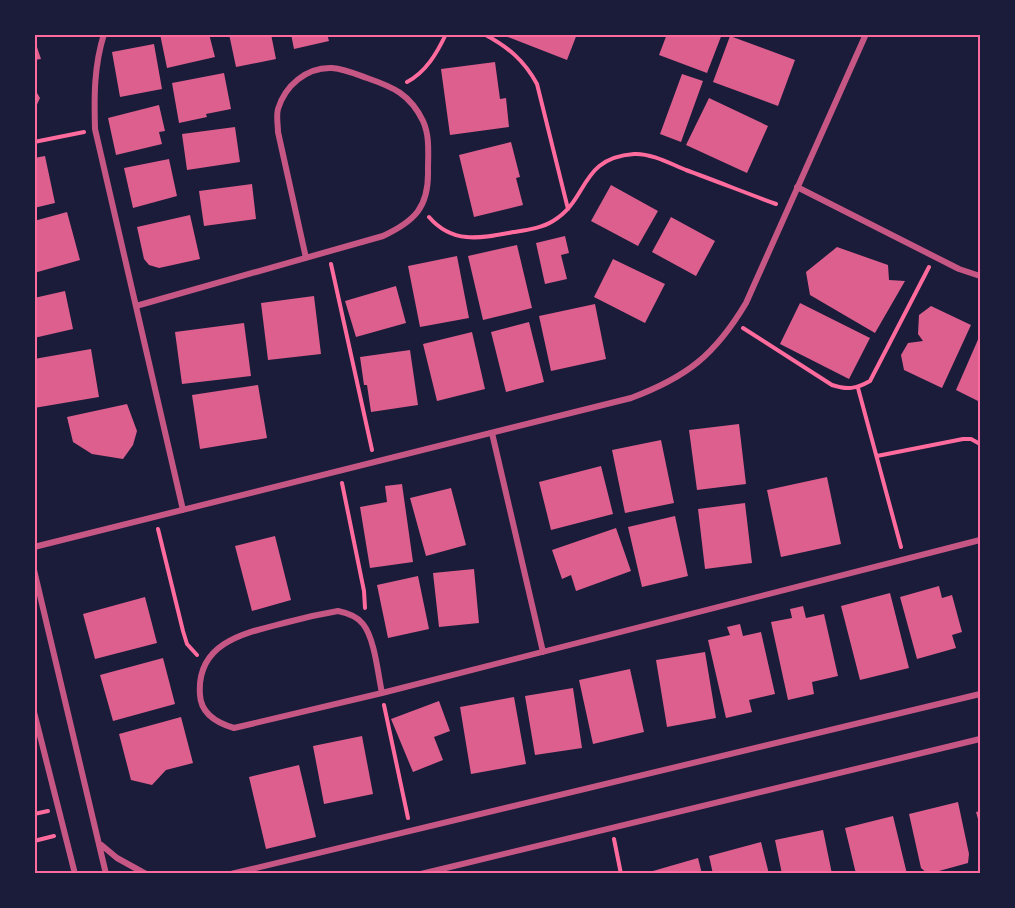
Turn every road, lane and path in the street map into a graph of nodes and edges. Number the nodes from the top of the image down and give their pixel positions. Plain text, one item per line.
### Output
1 (104, 34) edge
2 (446, 34) edge
3 (484, 34) edge
4 (864, 35) edge
5 (395, 88) junction
6 (96, 129) junction
7 (34, 142) edge
8 (797, 187) junction
9 (421, 208) junction
10 (787, 208) junction
11 (568, 209) junction
12 (328, 251) junction
13 (935, 256) junction
14 (306, 258) junction
15 (981, 276) edge
16 (136, 306) junction
17 (734, 322) junction
18 (858, 388) junction
19 (492, 433) junction
20 (981, 444) edge
21 (877, 456) junction
22 (374, 462) junction
23 (339, 471) junction
24 (183, 510) junction
25 (155, 517) junction
26 (981, 540) edge
27 (34, 547) edge
28 (905, 560) junction
29 (34, 570) edge
30 (363, 624) junction
31 (543, 652) junction
32 (206, 662) junction
33 (382, 693) junction
34 (981, 694) edge
35 (34, 712) edge
36 (981, 738) edge
37 (611, 827) junction
38 (410, 830) junction
39 (63, 834) junction
40 (34, 842) edge
41 (98, 843) junction
42 (75, 873) edge
43 (106, 873) edge
44 (146, 873) edge
45 (231, 873) edge
46 (421, 873) edge
47 (621, 873) edge

1 - 6 street
2 - 5 path
3 - 11 path
4 - 8 street
5 - 9 street
5 - 14 street
6 - 7 path
6 - 16 street
8 - 10 street
8 - 13 street
9 - 11 path
9 - 12 street
10 - 11 path
10 - 17 street
12 - 14 street
12 - 22 path
13 - 15 street
13 - 18 path
14 - 16 street
16 - 24 street
17 - 18 path
17 - 19 street
18 - 21 path
19 - 22 street
19 - 31 street
20 - 21 path
21 - 28 path
22 - 23 street
23 - 24 street
23 - 30 path
24 - 25 street
25 - 27 street
25 - 32 path
26 - 28 street
28 - 31 street
29 - 41 street
30 - 32 street
30 - 33 street
31 - 33 street
32 - 33 street
33 - 38 path
34 - 38 street
35 - 39 street
36 - 37 street
37 - 46 street
37 - 47 path
38 - 45 street
39 - 40 path
39 - 42 street
41 - 43 street
41 - 44 street

